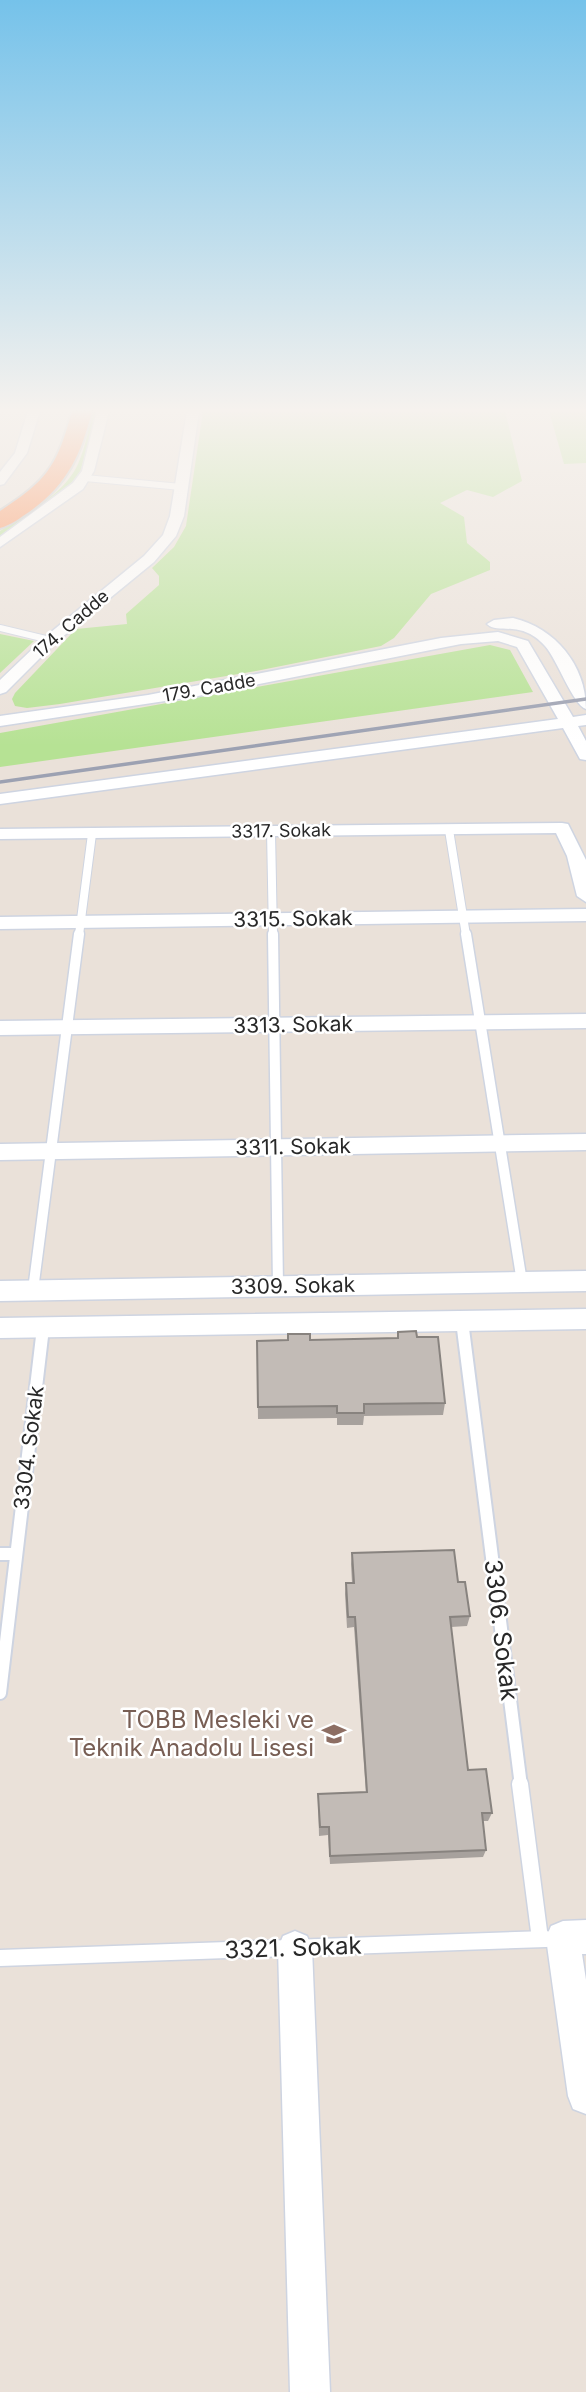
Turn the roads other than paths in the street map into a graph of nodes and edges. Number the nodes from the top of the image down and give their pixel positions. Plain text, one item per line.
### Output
1 (30, 523) edge
2 (174, 523) edge
3 (0, 543) edge
4 (0, 628) edge
5 (50, 640) junction
6 (417, 648) junction
7 (1, 692) edge
8 (586, 704) edge
9 (586, 720) edge
10 (0, 721) edge
11 (566, 722) junction
12 (443, 742) junction
13 (586, 754) edge
14 (586, 761) edge
15 (0, 799) edge
16 (449, 830) junction
17 (271, 831) junction
18 (92, 834) junction
19 (0, 835) edge
20 (586, 896) edge
21 (586, 915) edge
22 (463, 917) junction
23 (272, 919) junction
24 (81, 922) junction
25 (0, 923) edge
26 (586, 1021) edge
27 (480, 1023) junction
28 (274, 1025) junction
29 (67, 1027) junction
30 (0, 1028) edge
31 (586, 1142) edge
32 (500, 1144) junction
33 (276, 1147) junction
34 (51, 1151) junction
35 (0, 1152) edge
36 (586, 1281) edge
37 (522, 1282) junction
38 (278, 1286) junction
39 (33, 1290) junction
40 (0, 1291) edge
41 (586, 1319) edge
42 (462, 1321) junction
43 (0, 1328) edge
44 (43, 1328) junction
45 (0, 1554) edge
46 (16, 1554) junction
47 (1, 1671) edge
48 (0, 1693) edge
49 (563, 1938) edge
50 (295, 1948) junction
51 (0, 1958) edge
52 (586, 2096) edge
53 (310, 2392) edge

1 - 3 street
2 - 5 street, 174. Cadde
4 - 5 lane
5 - 7 street, 174. Cadde
6 - 8 street
6 - 10 street, 179. Cadde
6 - 11 street
9 - 11 street
11 - 12 street
11 - 13 street
12 - 14 street
12 - 15 street
16 - 17 street, 3317. Sokak
16 - 20 street, 3317. Sokak
16 - 22 lane
17 - 18 street, 3317. Sokak
17 - 23 lane
18 - 19 street, 3317. Sokak
18 - 24 lane
21 - 22 street, 3315. Sokak
22 - 23 street, 3315. Sokak
22 - 27 lane
23 - 24 street, 3315. Sokak
23 - 28 lane
24 - 25 street, 3315. Sokak
24 - 29 lane
26 - 27 street, 3313. Sokak
27 - 28 street, 3313. Sokak
27 - 32 lane
28 - 29 street, 3313. Sokak
28 - 33 lane
29 - 30 street, 3313. Sokak
29 - 34 lane
31 - 32 street, 3311. Sokak
32 - 33 street, 3311. Sokak
32 - 37 lane
33 - 34 street, 3311. Sokak
33 - 38 lane
34 - 35 street, 3311. Sokak
34 - 39 lane
36 - 37 street, 3309. Sokak
37 - 38 street, 3309. Sokak
38 - 39 street, 3309. Sokak
39 - 40 street, 3309. Sokak
41 - 42 street, 3309. Sokak
42 - 44 street, 3309. Sokak
42 - 49 lane, 3306. Sokak
43 - 44 street, 3309. Sokak
44 - 46 lane, 3304. Sokak
45 - 46 lane
46 - 47 lane, 3304. Sokak
47 - 48 lane, 3304. Sokak
49 - 50 lane, 3321. Sokak
49 - 52 street, 3306. Sokak
50 - 51 lane, 3321. Sokak
50 - 53 street

